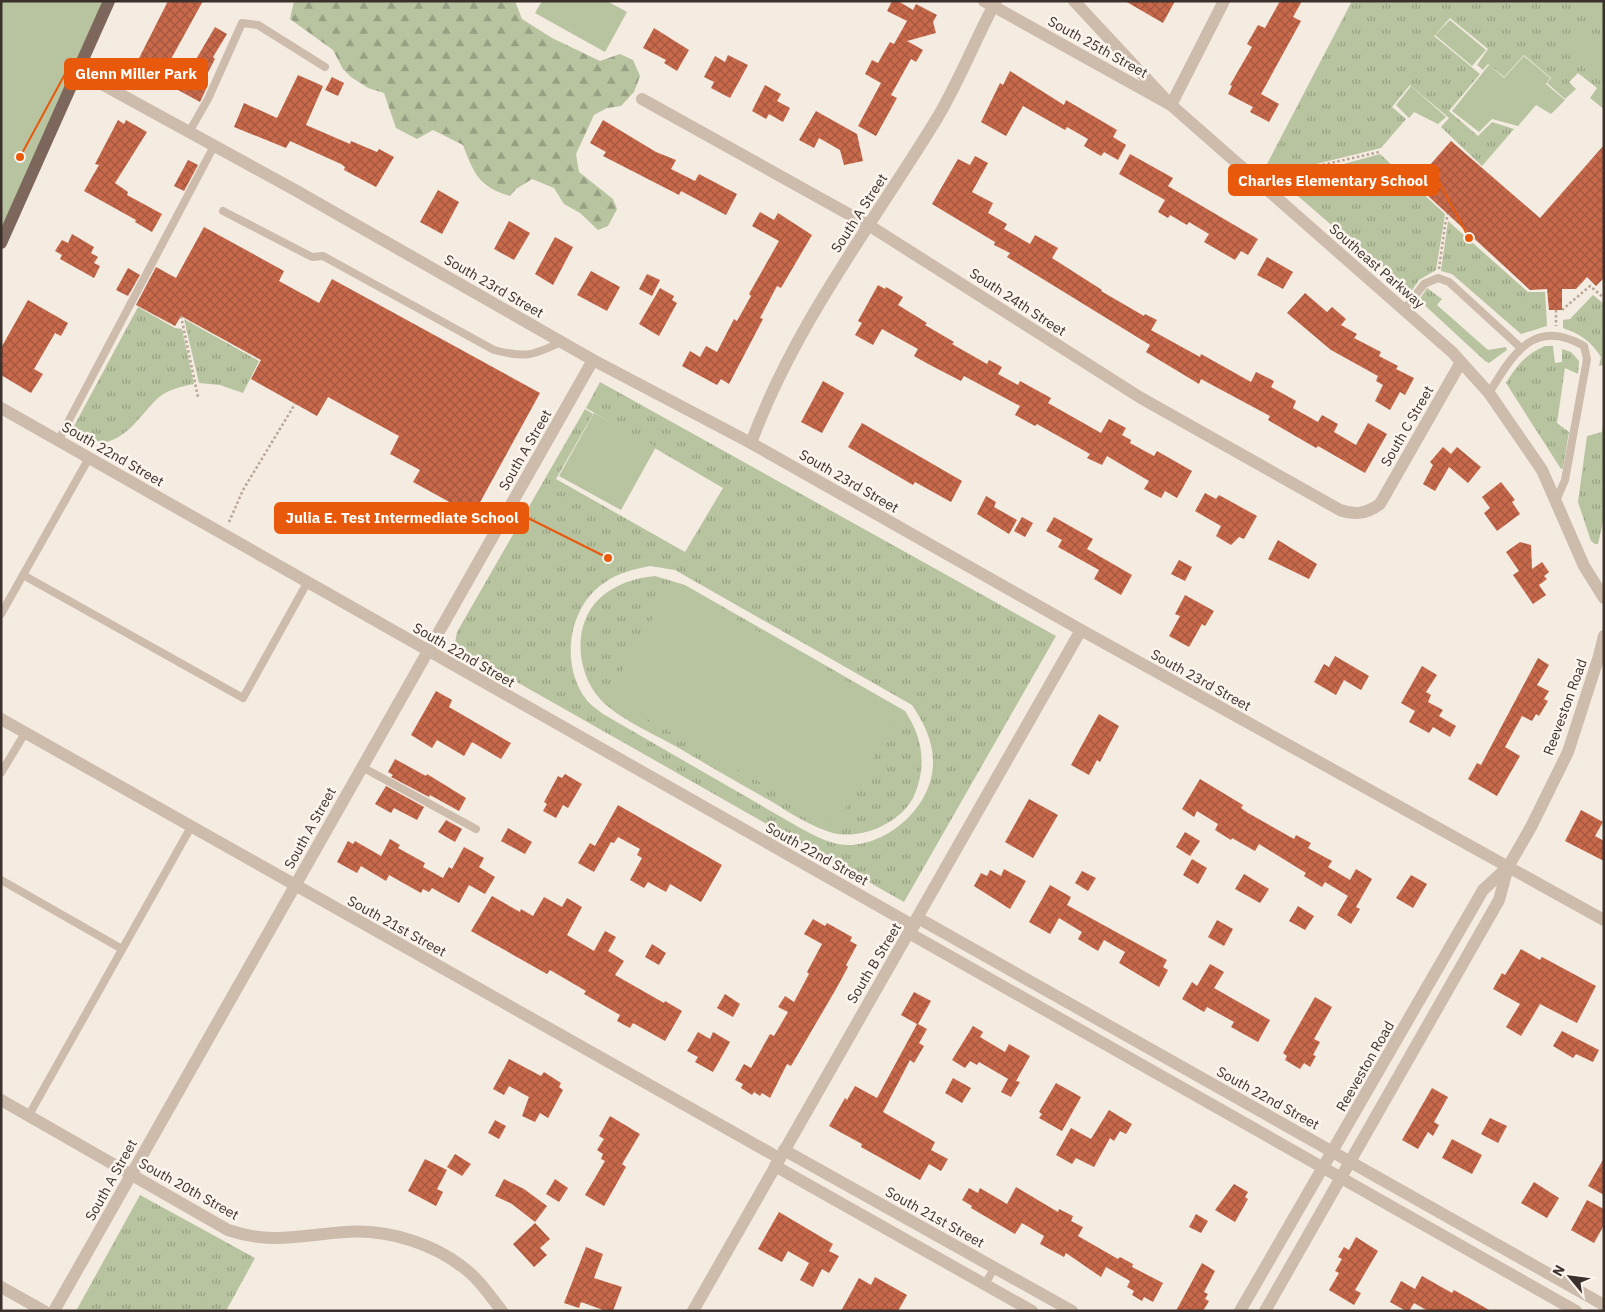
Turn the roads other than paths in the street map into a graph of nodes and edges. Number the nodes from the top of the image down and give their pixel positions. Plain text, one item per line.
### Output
1 (109, 1) edge
2 (1074, 1) edge
3 (1224, 1) edge
4 (991, 3) edge
5 (325, 66) dead end
6 (78, 71) junction
7 (642, 99) dead end
8 (1171, 105) junction
9 (189, 132) junction
10 (214, 146) junction
11 (223, 211) dead end
12 (870, 226) junction
13 (1, 243) edge
14 (1404, 310) junction
15 (560, 342) junction
16 (1522, 348) junction
17 (593, 360) junction
18 (1461, 362) junction
19 (1489, 393) junction
20 (1, 408) edge
21 (58, 441) junction
22 (751, 443) junction
23 (89, 458) junction
24 (1556, 501) junction
25 (1380, 504) joint
26 (23, 575) junction
27 (307, 583) junction
28 (1604, 598) edge
29 (1, 614) edge
30 (1081, 630) junction
31 (1604, 636) edge
32 (427, 652) junction
33 (1, 719) edge
34 (24, 732) junction
35 (362, 767) junction
36 (1, 773) edge
37 (191, 827) junction
38 (476, 829) dead end
39 (1508, 866) junction
40 (1, 880) edge
41 (295, 886) junction
42 (1604, 920) edge
43 (914, 926) junction
44 (122, 949) junction
45 (1123, 1033) junction
46 (1115, 1050) junction
47 (1, 1100) edge
48 (29, 1115) junction
49 (1333, 1152) junction
50 (779, 1158) junction
51 (1350, 1162) junction
52 (1322, 1167) junction
53 (131, 1174) junction
54 (1341, 1178) junction
55 (994, 1267) junction
56 (985, 1284) junction
57 (1, 1287) edge
58 (1604, 1305) edge
59 (44, 1311) edge
60 (54, 1311) edge
61 (502, 1311) edge
62 (693, 1311) edge
63 (1032, 1311) edge
64 (1072, 1311) edge
65 (1240, 1311) edge
66 (1265, 1311) edge
67 (1576, 1311) edge

1 - 6 main road
2 - 8 street, Southeast Parkway
3 - 8 street
4 - 8 street, South 25th Street
4 - 12 street, South A Street
5 - 9 lane
6 - 9 street, South 23rd Street
6 - 13 main road
7 - 12 street, South 24th Street
8 - 14 street, Southeast Parkway
9 - 10 street, South 23rd Street
10 - 15 street, South 23rd Street
10 - 21 lane
11 - 15 lane
12 - 22 street, South A Street
12 - 25 street, South 24th Street
14 - 16 lane
14 - 18 street, Southeast Parkway
15 - 17 street, South 23rd Street
16 - 19 lane
16 - 24 lane
17 - 22 street, South 23rd Street
17 - 32 street, South A Street
18 - 19 street, Southeast Parkway
18 - 25 street, South C Street
19 - 24 street, Southeast Parkway
20 - 21 street, South 22nd Street
21 - 23 street, South 22nd Street
22 - 30 street, South 23rd Street
23 - 26 lane
23 - 27 street, South 22nd Street
24 - 28 street, Southeast Parkway
26 - 27 lane
26 - 29 lane
27 - 32 street, South 22nd Street
30 - 39 street, South 23rd Street
30 - 43 street, South B Street
31 - 39 street, Reeveston Road
32 - 35 street, South A Street
32 - 43 street, South 22nd Street
33 - 34 street, South 21st Street
34 - 36 lane
34 - 37 street, South 21st Street
35 - 38 lane
35 - 41 street, South A Street
37 - 41 street, South 21st Street
37 - 44 lane
39 - 42 street, South 23rd Street
39 - 49 street, Reeveston Road
39 - 51 street, Reeveston Road
40 - 44 lane
41 - 50 street, South 21st Street
41 - 53 street, South A Street
43 - 45 street, South 22nd Street
43 - 46 street, South 22nd Street
43 - 50 street, South B Street
44 - 48 lane
45 - 46 lane
45 - 49 street, South 22nd Street
46 - 52 street, South 22nd Street
47 - 48 street, South 20th Street
48 - 53 street, South 20th Street
49 - 51 street, South 22nd Street
49 - 52 street, Reeveston Road
50 - 55 street, South 21st Street
50 - 56 street, South 21st Street
50 - 62 street, South B Street
51 - 54 street, Reeveston Road
51 - 58 street, South 22nd Street
52 - 54 street, South 22nd Street
52 - 65 street, Reeveston Road
53 - 60 street, South A Street
53 - 61 street, South 20th Street
54 - 66 street, Reeveston Road
54 - 67 street, South 22nd Street
55 - 56 lane
55 - 64 street, South 21st Street
56 - 63 street, South 21st Street
57 - 59 street

